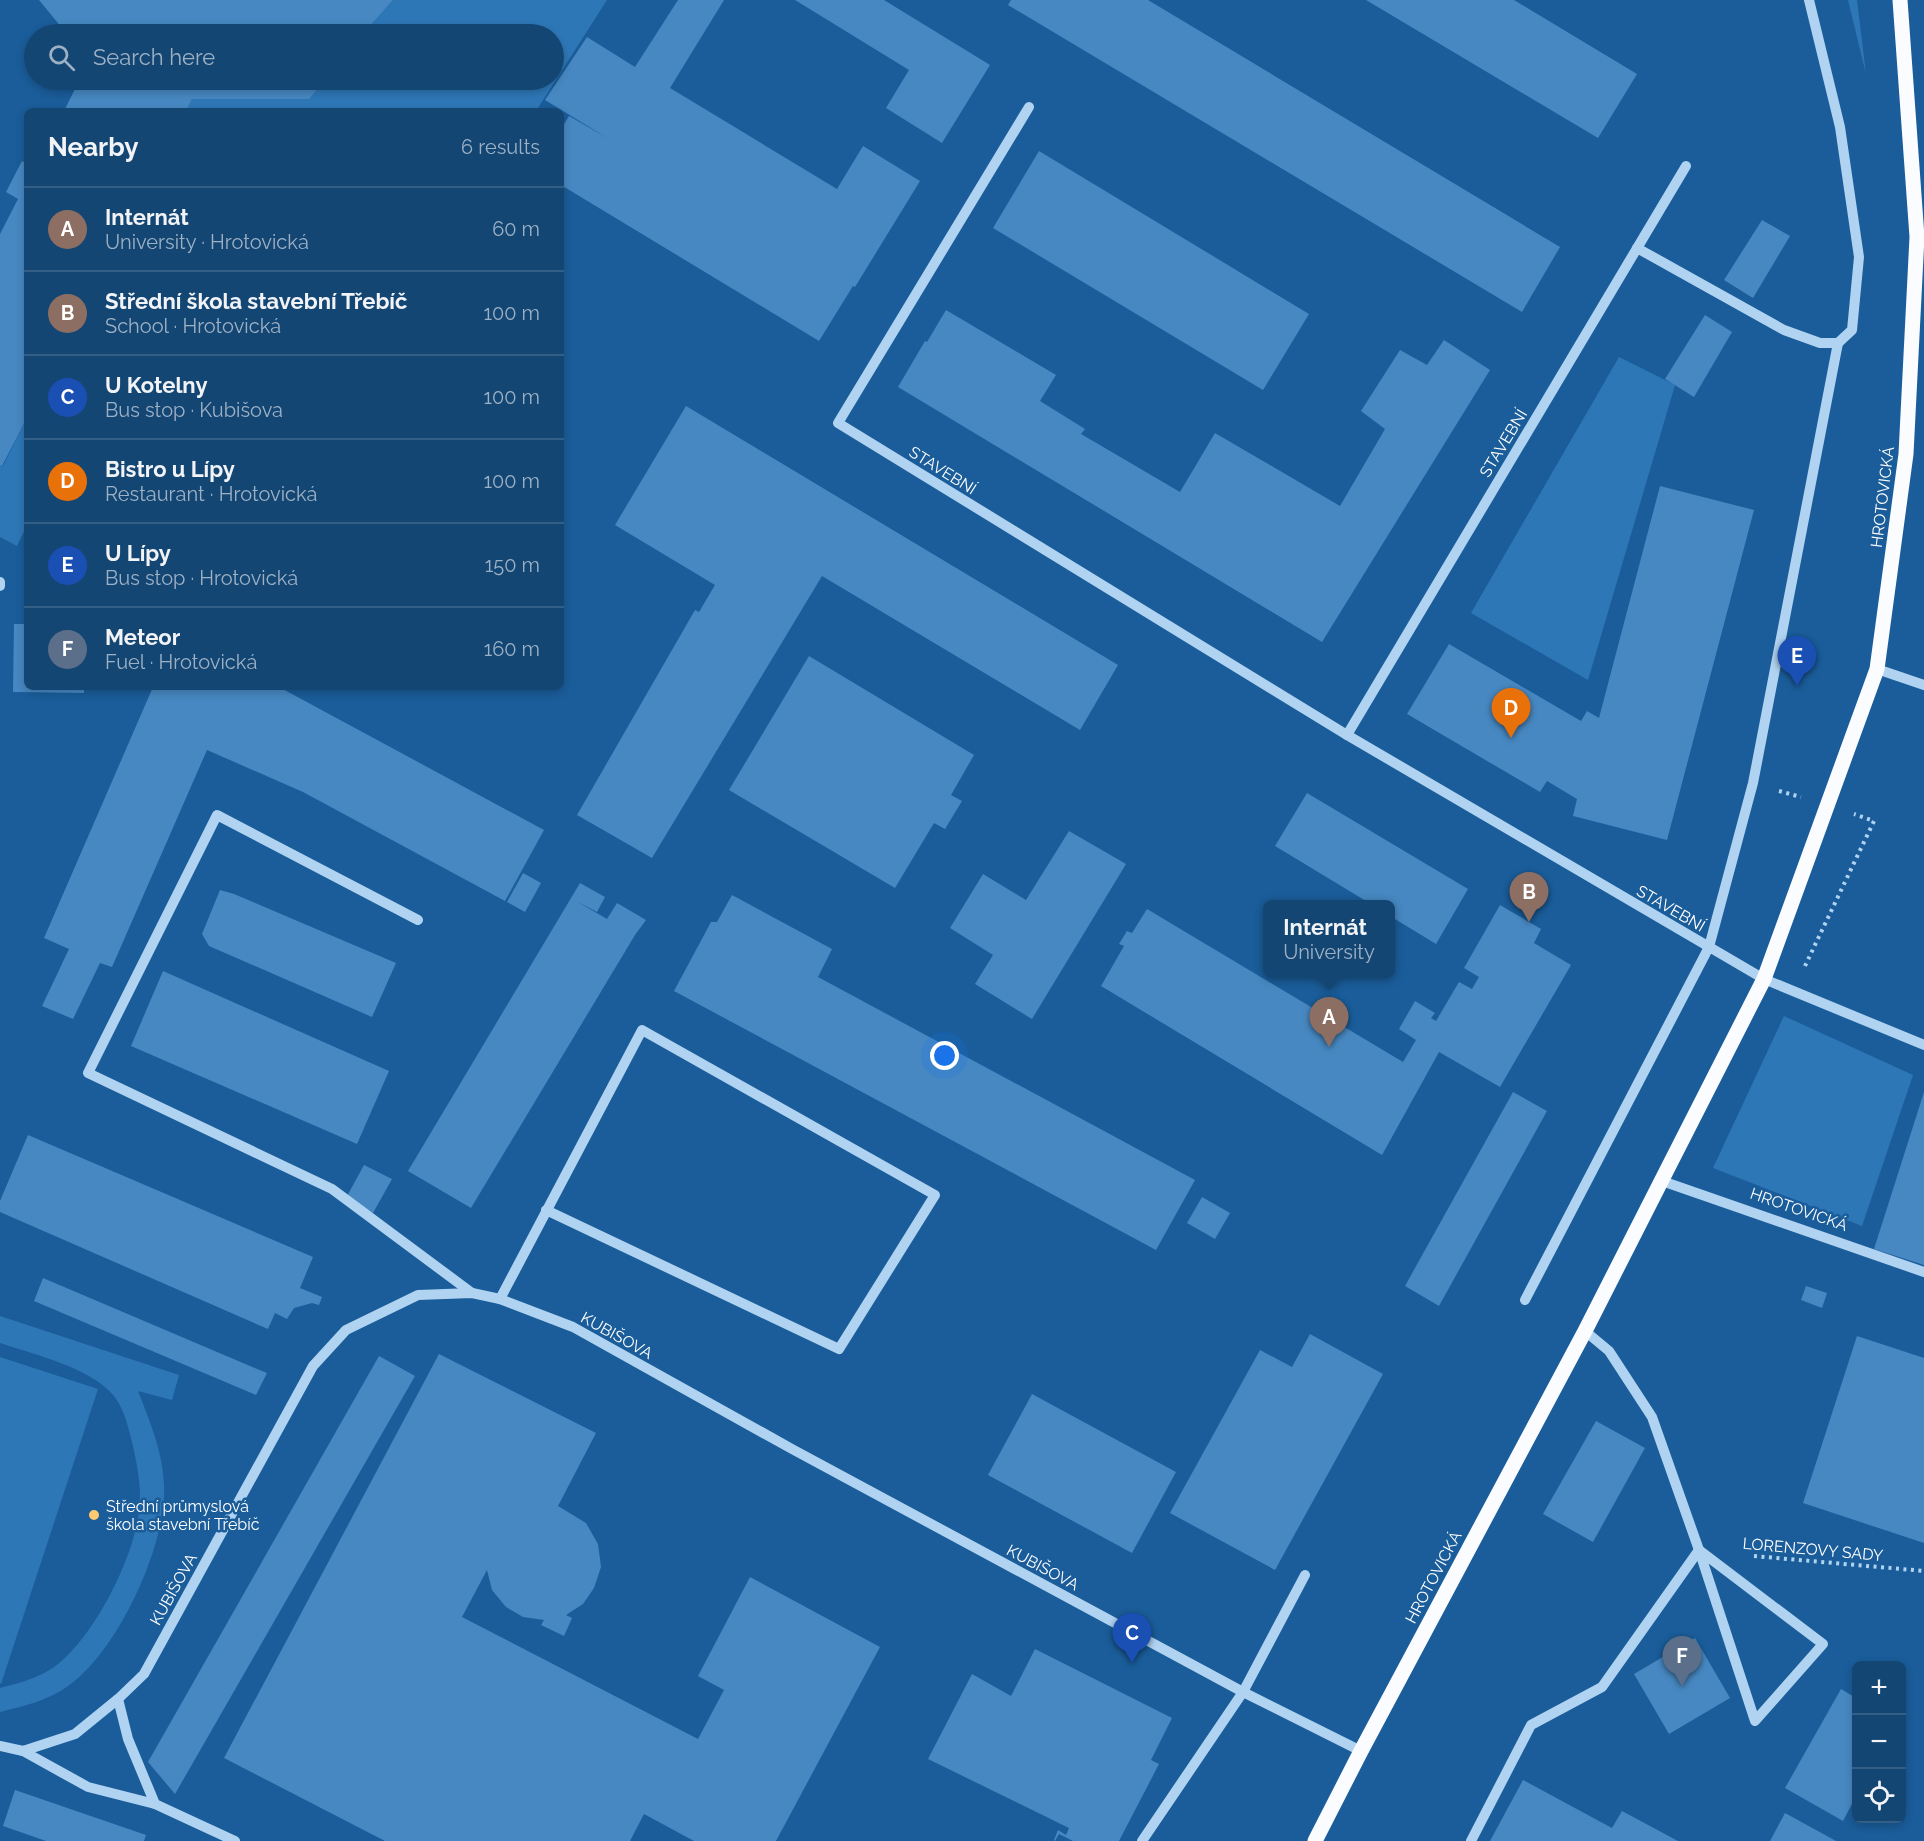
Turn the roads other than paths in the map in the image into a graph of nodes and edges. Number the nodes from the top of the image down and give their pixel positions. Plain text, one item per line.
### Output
1 (1809, 0) edge
2 (1900, 0) edge
3 (1029, 107) dead end
4 (1686, 166) dead end
5 (1637, 248) junction
6 (1838, 343) junction
7 (1877, 669) junction
8 (1924, 685) edge
9 (1347, 735) junction
10 (418, 920) dead end
11 (1709, 947) junction
12 (1764, 979) junction
13 (1924, 1045) edge
14 (1662, 1181) junction
15 (546, 1210) junction
16 (1924, 1272) edge
17 (472, 1293) junction
18 (501, 1299) junction
19 (1525, 1300) dead end
20 (1585, 1331) junction
21 (1699, 1550) junction
22 (1305, 1575) dead end
23 (1243, 1692) junction
24 (118, 1699) junction
25 (0, 1746) edge
26 (23, 1751) junction
27 (1360, 1751) junction
28 (155, 1804) junction
29 (235, 1841) edge
30 (1142, 1841) edge
31 (1315, 1841) edge
32 (1471, 1841) edge

1 - 6 street
2 - 7 main road, HROTOVICKÁ
3 - 9 street, STAVEBNÍ
4 - 5 street, STAVEBNÍ
5 - 6 street
5 - 9 street, STAVEBNÍ
6 - 11 street
7 - 8 street
7 - 12 main road, HROTOVICKÁ
9 - 11 street, STAVEBNÍ
10 - 17 street
11 - 12 street, STAVEBNÍ
11 - 19 street
12 - 13 street
12 - 14 main road, HROTOVICKÁ
14 - 16 street, HROTOVICKÁ
14 - 20 main road, HROTOVICKÁ
15 - 15 street
15 - 18 street
17 - 18 street, KUBIŠOVA
17 - 24 street, KUBIŠOVA
18 - 23 street, KUBIŠOVA
20 - 21 street
20 - 27 main road, HROTOVICKÁ
21 - 21 street
21 - 32 street
22 - 23 street
23 - 27 street, KUBIŠOVA
23 - 30 street
24 - 26 street, KUBIŠOVA
24 - 28 street
25 - 26 street
26 - 28 street
27 - 31 main road, HROTOVICKÁ
28 - 29 street

